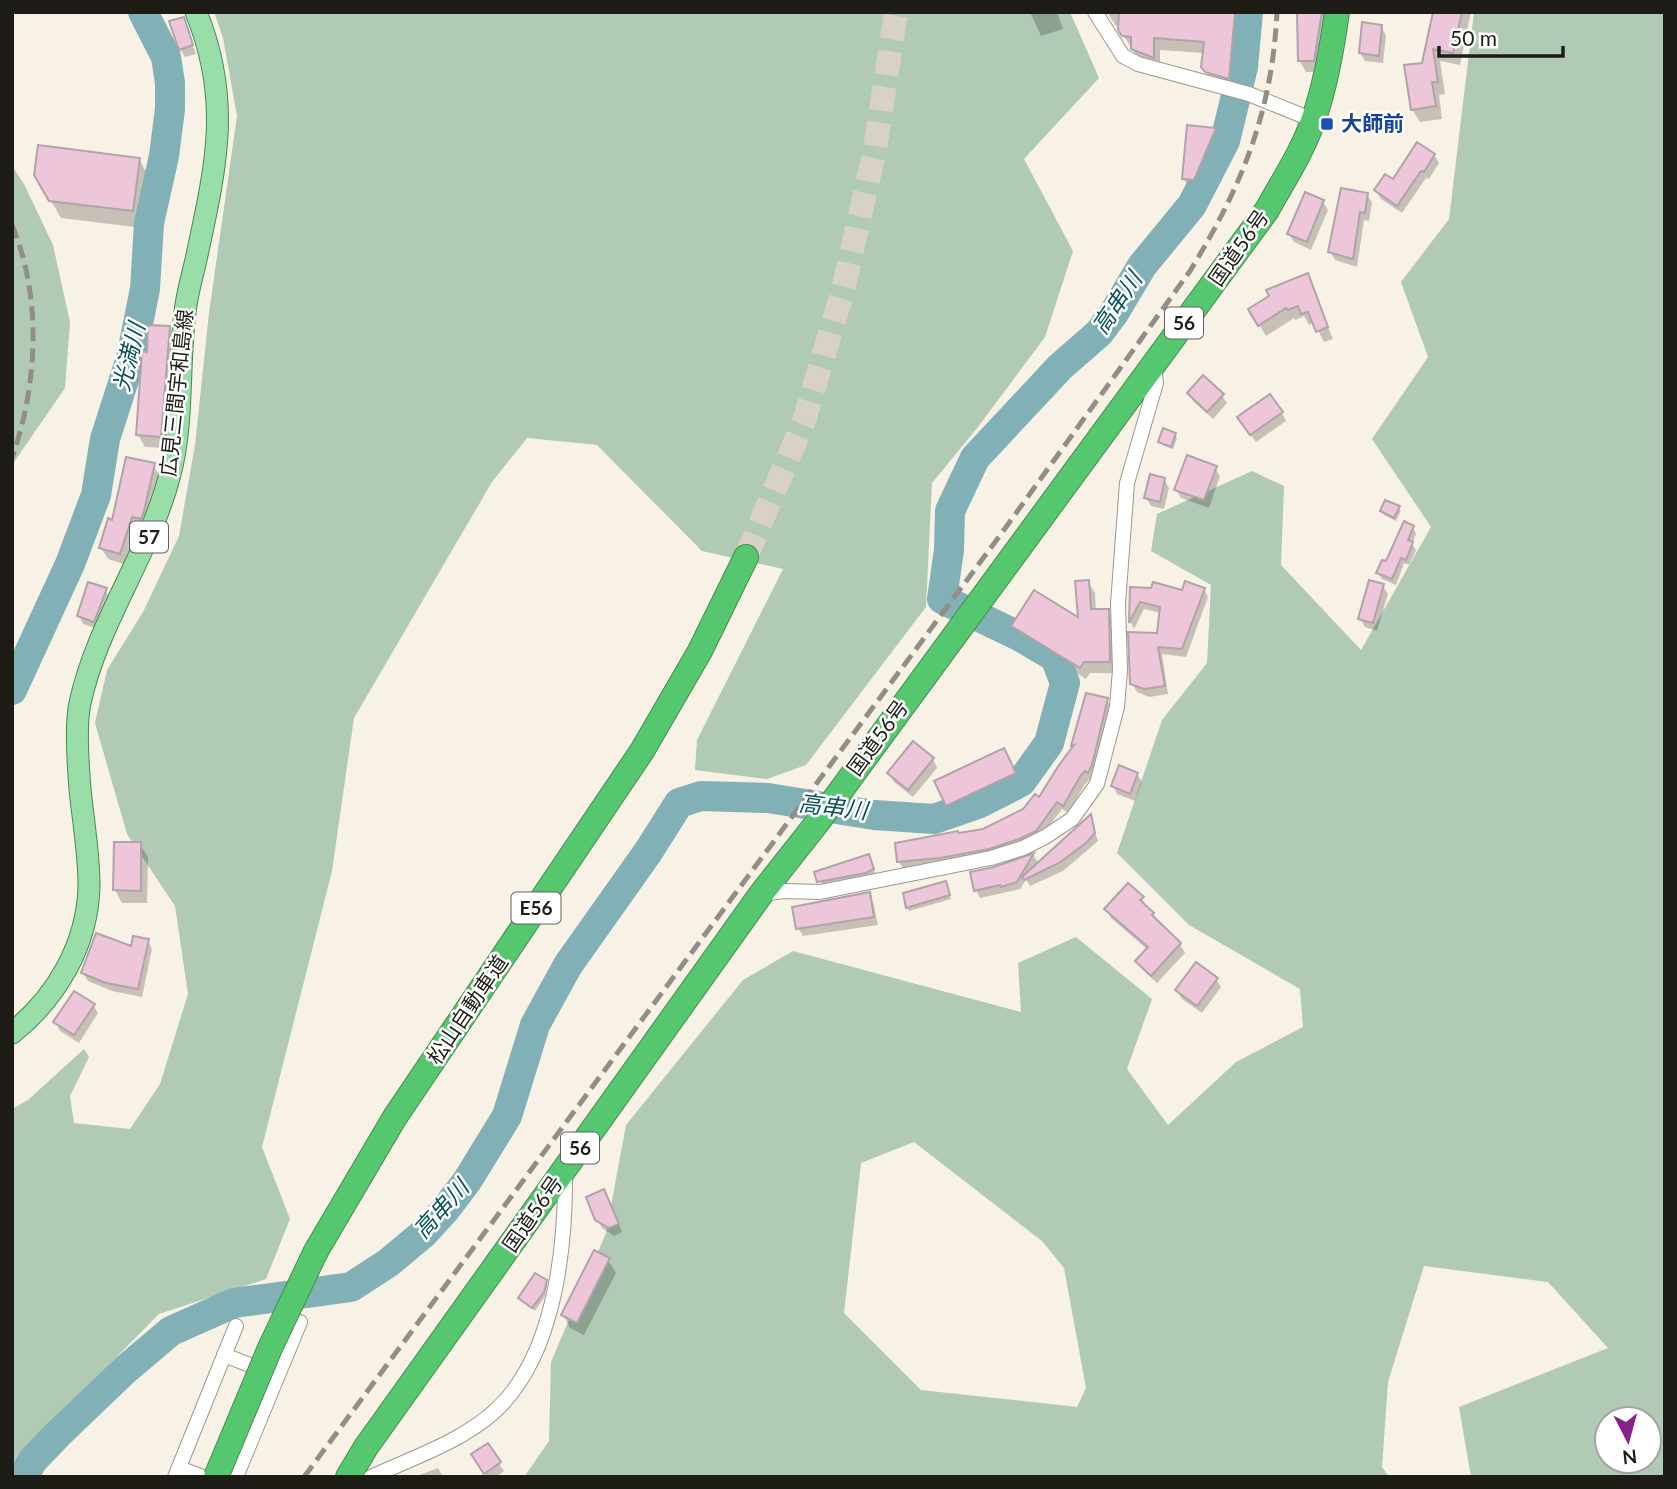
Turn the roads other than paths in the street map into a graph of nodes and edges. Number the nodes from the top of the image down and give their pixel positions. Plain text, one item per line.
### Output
1 (196, 12) edge
2 (1095, 12) edge
3 (1337, 12) edge
4 (1313, 120) junction
5 (1154, 363) junction
6 (746, 557) tunnel mouth
7 (761, 894) junction
8 (12, 1033) edge
9 (565, 1169) junction
10 (300, 1322) dead end
11 (236, 1326) dead end
12 (225, 1355) junction
13 (277, 1376) junction
14 (177, 1473) edge
15 (203, 1477) edge
16 (216, 1477) edge
17 (236, 1477) edge
18 (348, 1477) edge
19 (371, 1477) edge

1 - 8 main road, 広見三間宇和島線 / 57
2 - 4 street
3 - 4 highway, 国道56号 / 56
4 - 5 highway, 国道56号 / 56
5 - 7 highway, 国道56号 / 56
5 - 7 street
6 - 16 highway, 松山自動車道 / E56, bridge
7 - 9 highway, 国道56号 / 56
9 - 18 highway, 国道56号 / 56
9 - 19 street
10 - 13 street
11 - 12 street
12 - 13 street
12 - 14 street
13 - 17 street
14 - 15 street

